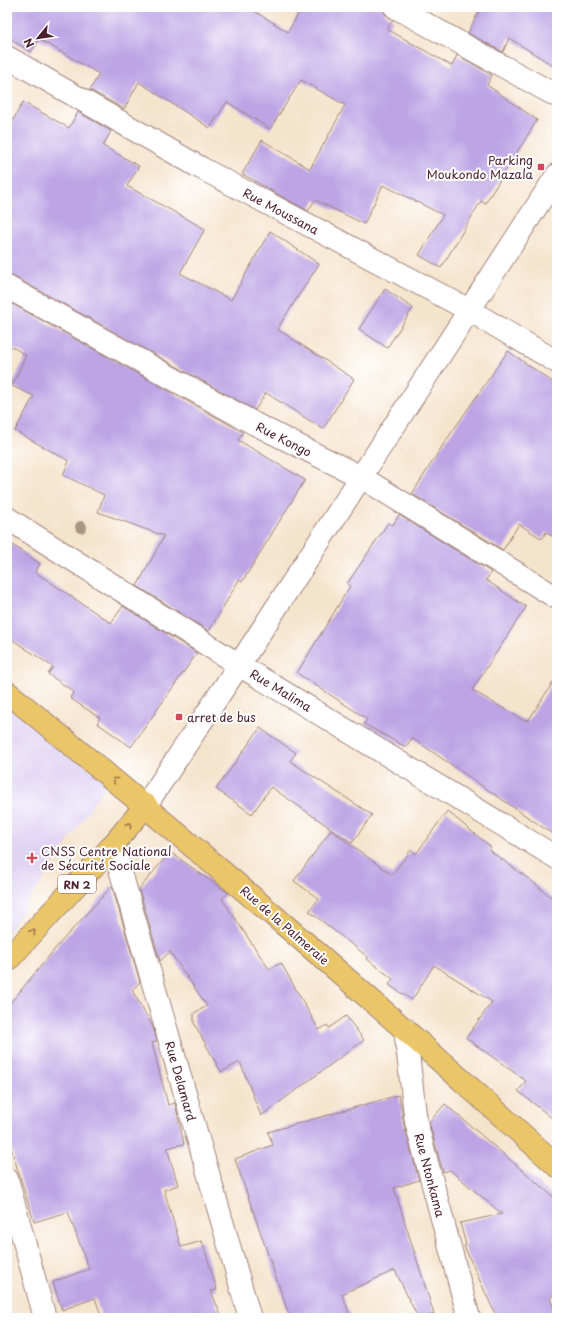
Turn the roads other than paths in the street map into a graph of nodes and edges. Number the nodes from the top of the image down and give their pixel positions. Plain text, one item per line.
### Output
1 (395, 7) edge
2 (7, 57) edge
3 (557, 96) edge
4 (557, 175) edge
5 (7, 287) edge
6 (469, 310) junction
7 (557, 362) edge
8 (361, 477) junction
9 (7, 518) edge
10 (557, 598) edge
11 (239, 665) junction
12 (7, 692) edge
13 (146, 805) junction
14 (113, 845) junction
15 (557, 858) edge
16 (7, 961) edge
17 (405, 1029) junction
18 (557, 1166) edge
19 (7, 1179) edge
20 (45, 1318) edge
21 (250, 1318) edge
22 (469, 1318) edge

1 - 3 street
2 - 6 street, Rue Moussana
4 - 6 street
5 - 8 street, Rue Kongo
6 - 7 street, Rue Moussana
6 - 8 street
8 - 10 street, Rue Kongo
8 - 11 street
9 - 11 street, Rue Malima
11 - 13 street
11 - 15 street, Rue Malima
13 -> 12 main road, Rue de la Palmeraie
14 -> 13 main road, RN 2
13 - 17 main road, Rue de la Palmeraie
16 -> 14 main road, RN 2
14 - 21 street, Rue Delamard
17 - 18 main road, Rue de la Palmeraie
17 - 22 street, Rue Ntonkama
19 - 20 street

